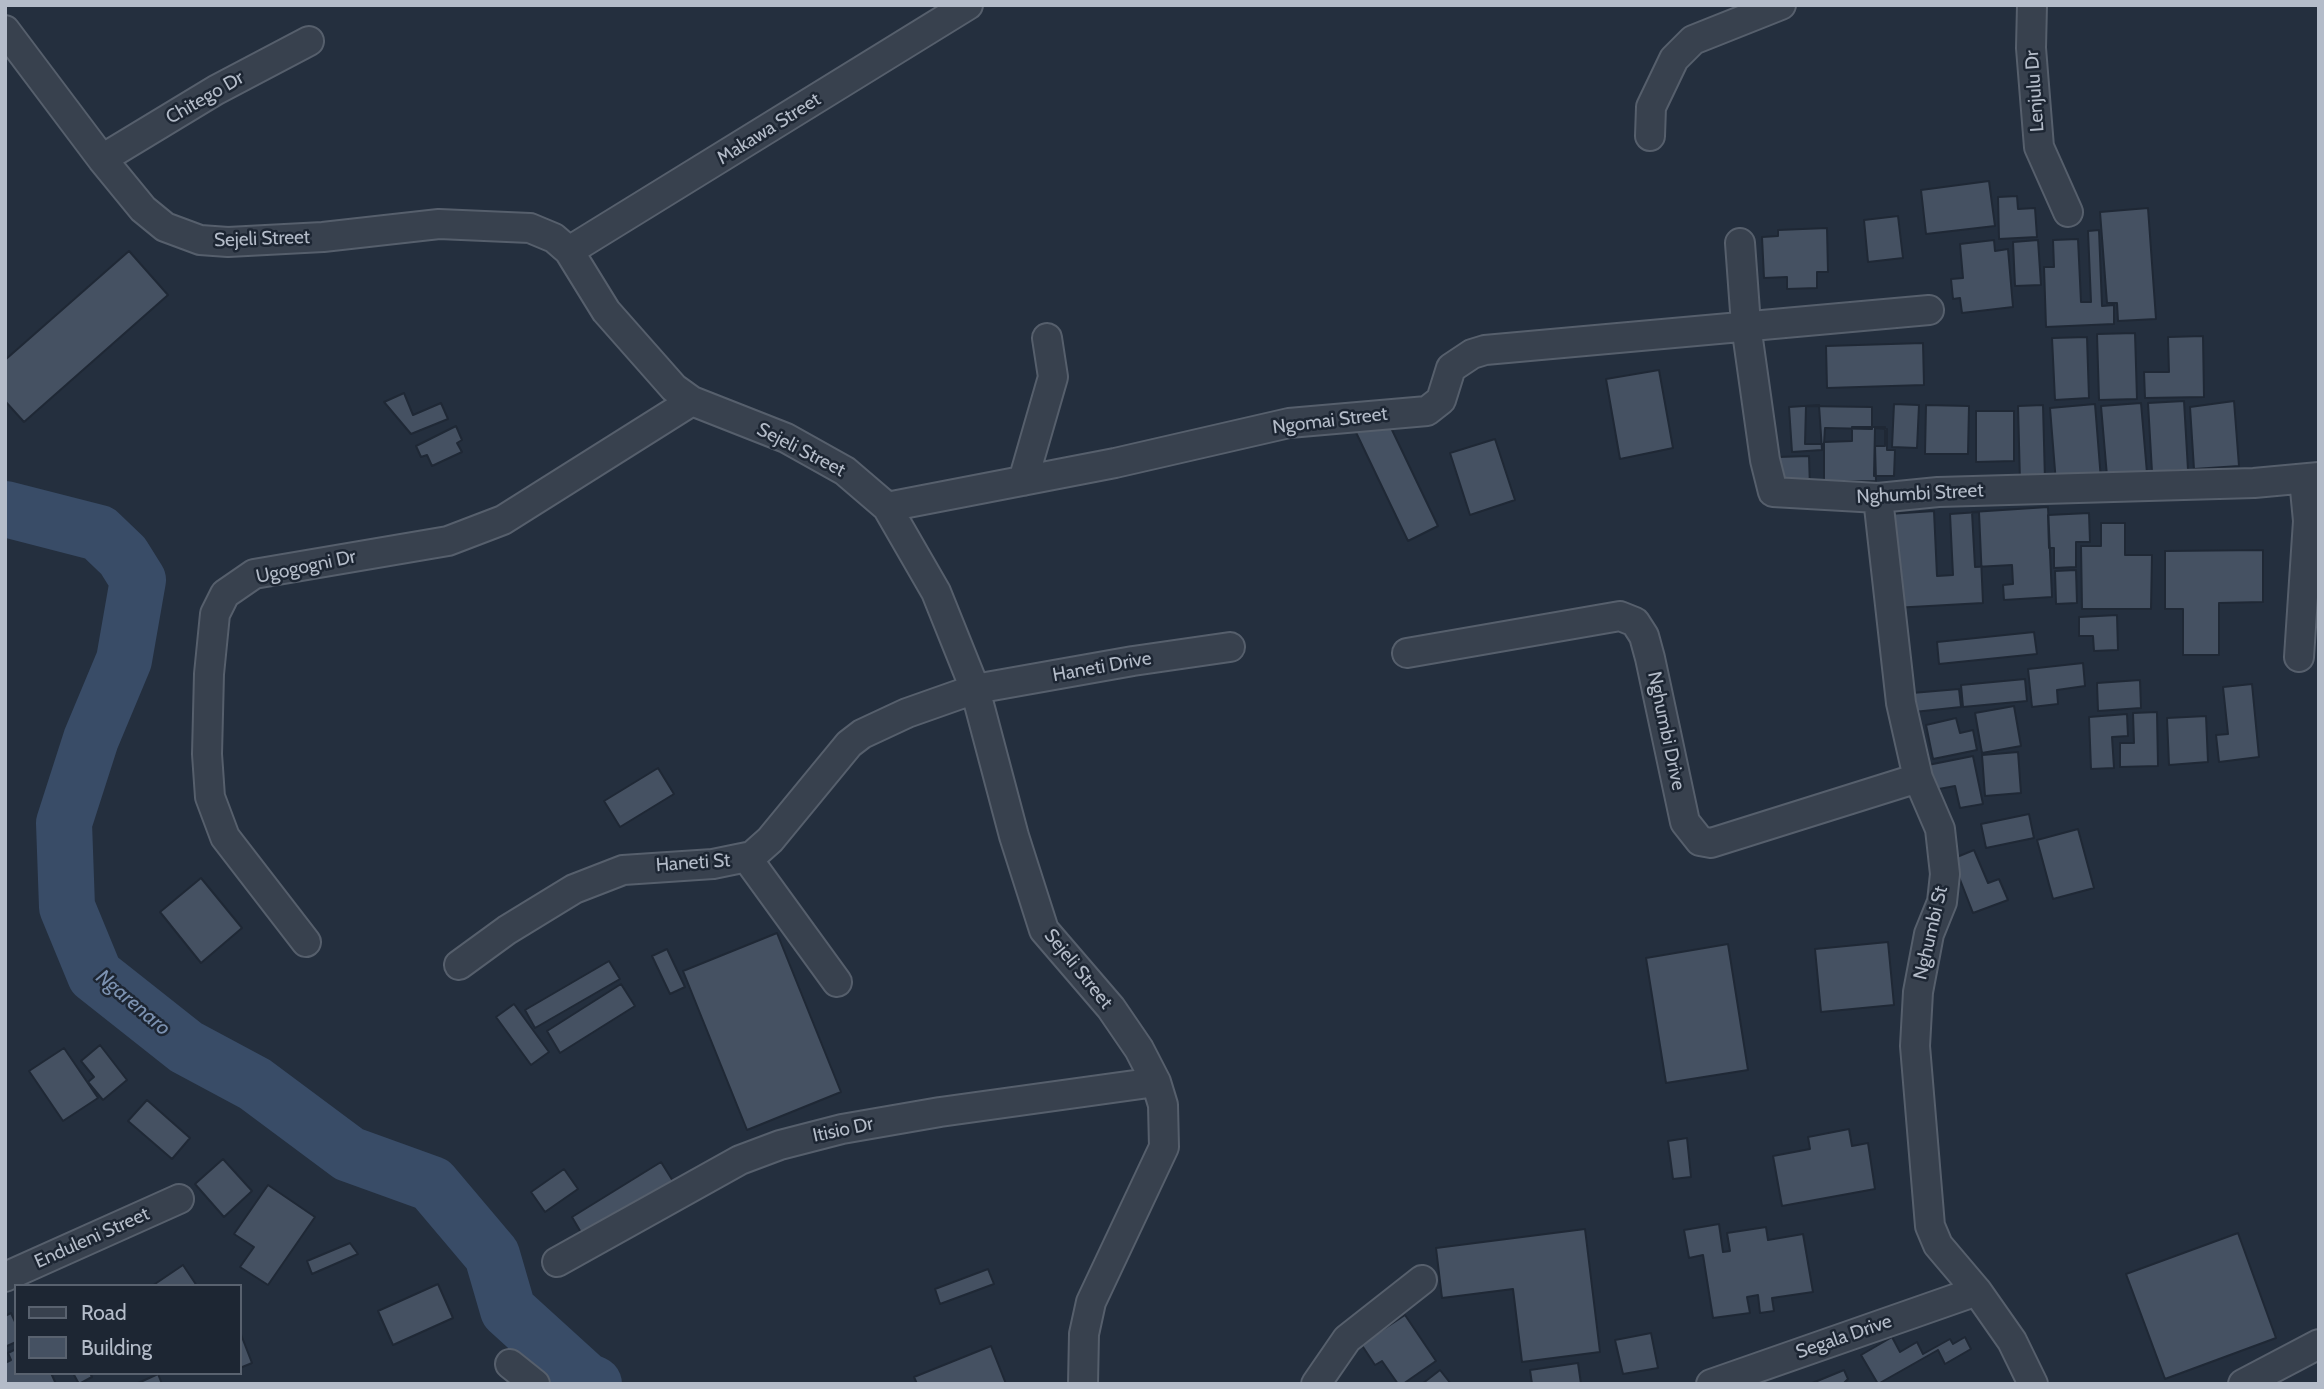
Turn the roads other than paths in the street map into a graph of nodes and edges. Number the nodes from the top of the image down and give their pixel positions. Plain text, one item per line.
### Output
1 (968, 5) edge
2 (2032, 5) edge
3 (1775, 6) edge
4 (5, 30) edge
5 (309, 41) dead end
6 (1650, 136) dead end
7 (102, 159) junction
8 (2068, 212) dead end
9 (1740, 243) dead end
10 (569, 251) junction
11 (1929, 310) dead end
12 (1746, 325) junction
13 (1046, 338) dead end
14 (692, 401) junction
15 (2311, 478) edge
16 (1023, 481) junction
17 (1878, 498) junction
18 (887, 507) junction
19 (1230, 647) dead end
20 (1407, 653) dead end
21 (2299, 657) dead end
22 (975, 689) junction
23 (1918, 778) junction
24 (747, 858) junction
25 (306, 942) dead end
26 (459, 965) dead end
27 (837, 982) dead end
28 (1156, 1082) junction
29 (179, 1199) dead end
30 (557, 1262) dead end
31 (5, 1277) edge
32 (1422, 1280) dead end
33 (1977, 1291) junction
34 (2319, 1344) edge
35 (510, 1363) dead end
36 (535, 1384) edge
37 (1083, 1384) edge
38 (1316, 1384) edge
39 (1711, 1384) edge
40 (2033, 1384) edge
41 (2242, 1384) edge

1 - 10 street, Makawa Street
2 - 8 street, Lenjulu Dr
3 - 6 street
4 - 7 street, Sejeli Street
5 - 7 street, Chitego Dr
7 - 10 street, Sejeli Street
9 - 12 street, Nghumbi Street
10 - 14 street, Sejeli Street
11 - 12 street, Ngomai Street
12 - 16 street, Ngomai Street
12 - 17 street, Nghumbi Street
13 - 16 street
14 - 18 street, Sejeli Street
14 - 25 street, Ugogogni Dr
15 - 17 street, Nghumbi Street
15 - 21 street
16 - 18 street, Ngomai Street
17 - 23 street, Nghumbi St
18 - 22 street, Sejeli Street
19 - 22 street, Haneti Drive
20 - 23 street, Nghumbi Drive
22 - 24 street, Haneti St
22 - 28 street, Sejeli Street
23 - 33 street, Nghumbi St
24 - 26 street, Haneti St
24 - 27 street
28 - 30 street, Itisio Dr
28 - 37 street, Sejeli Street
29 - 31 street, Enduleni Street
32 - 38 street
33 - 39 street, Segala Drive
33 - 40 street, Nghumbi St
34 - 41 street
35 - 36 street

